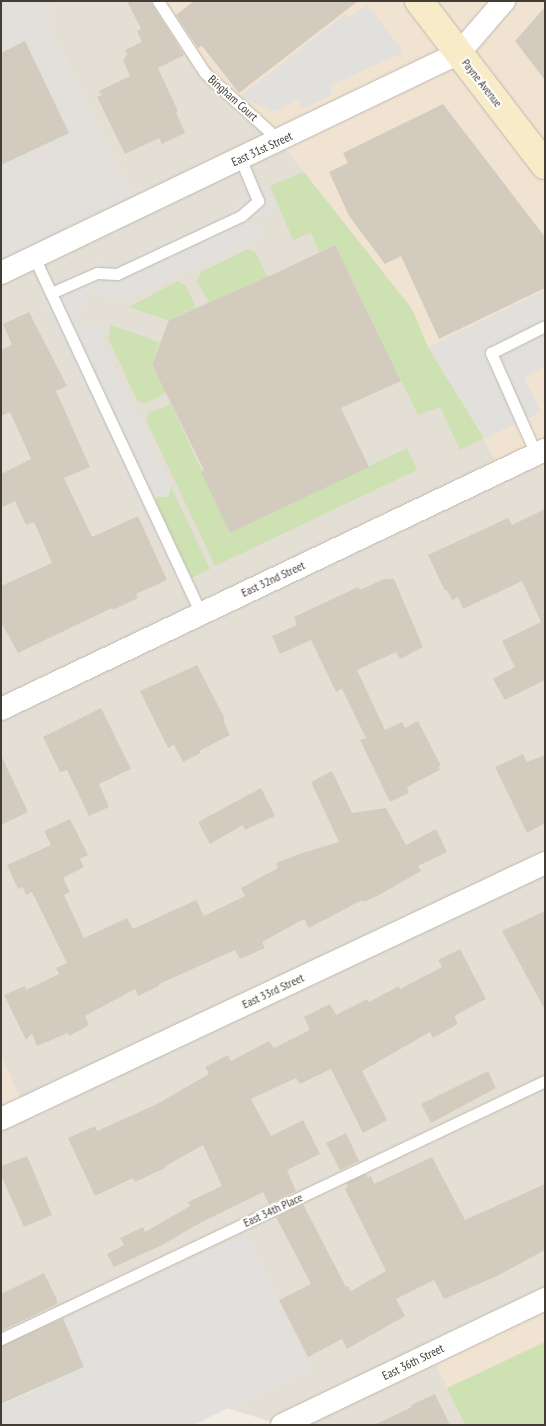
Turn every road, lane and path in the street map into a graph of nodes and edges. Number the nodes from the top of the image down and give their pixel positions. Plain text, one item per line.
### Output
1 (158, 1) edge
2 (419, 1) edge
3 (504, 1) edge
4 (459, 53) junction
5 (280, 141) junction
6 (240, 160) junction
7 (545, 165) edge
8 (34, 257) junction
9 (1, 273) edge
10 (51, 293) junction
11 (545, 326) edge
12 (540, 452) edge
13 (201, 614) junction
14 (1, 709) edge
15 (545, 863) edge
16 (545, 1081) edge
17 (1, 1119) edge
18 (545, 1299) edge
19 (1, 1339) edge
20 (282, 1425) edge

1 - 5 lane, Bingham Court
2 - 4 street, Payne Avenue
3 - 4 street, East 31st Street
4 - 5 street, East 31st Street
4 - 7 street, Payne Avenue
5 - 6 street, East 31st Street
6 - 8 street, East 31st Street
6 - 10 lane
8 - 9 street, East 31st Street
8 - 10 lane
10 - 13 lane
11 - 12 lane
12 - 13 street, East 32nd Street
13 - 14 street, East 32nd Street
15 - 17 street, East 33rd Street
16 - 19 lane, East 34th Place
18 - 20 street, East 36th Street

